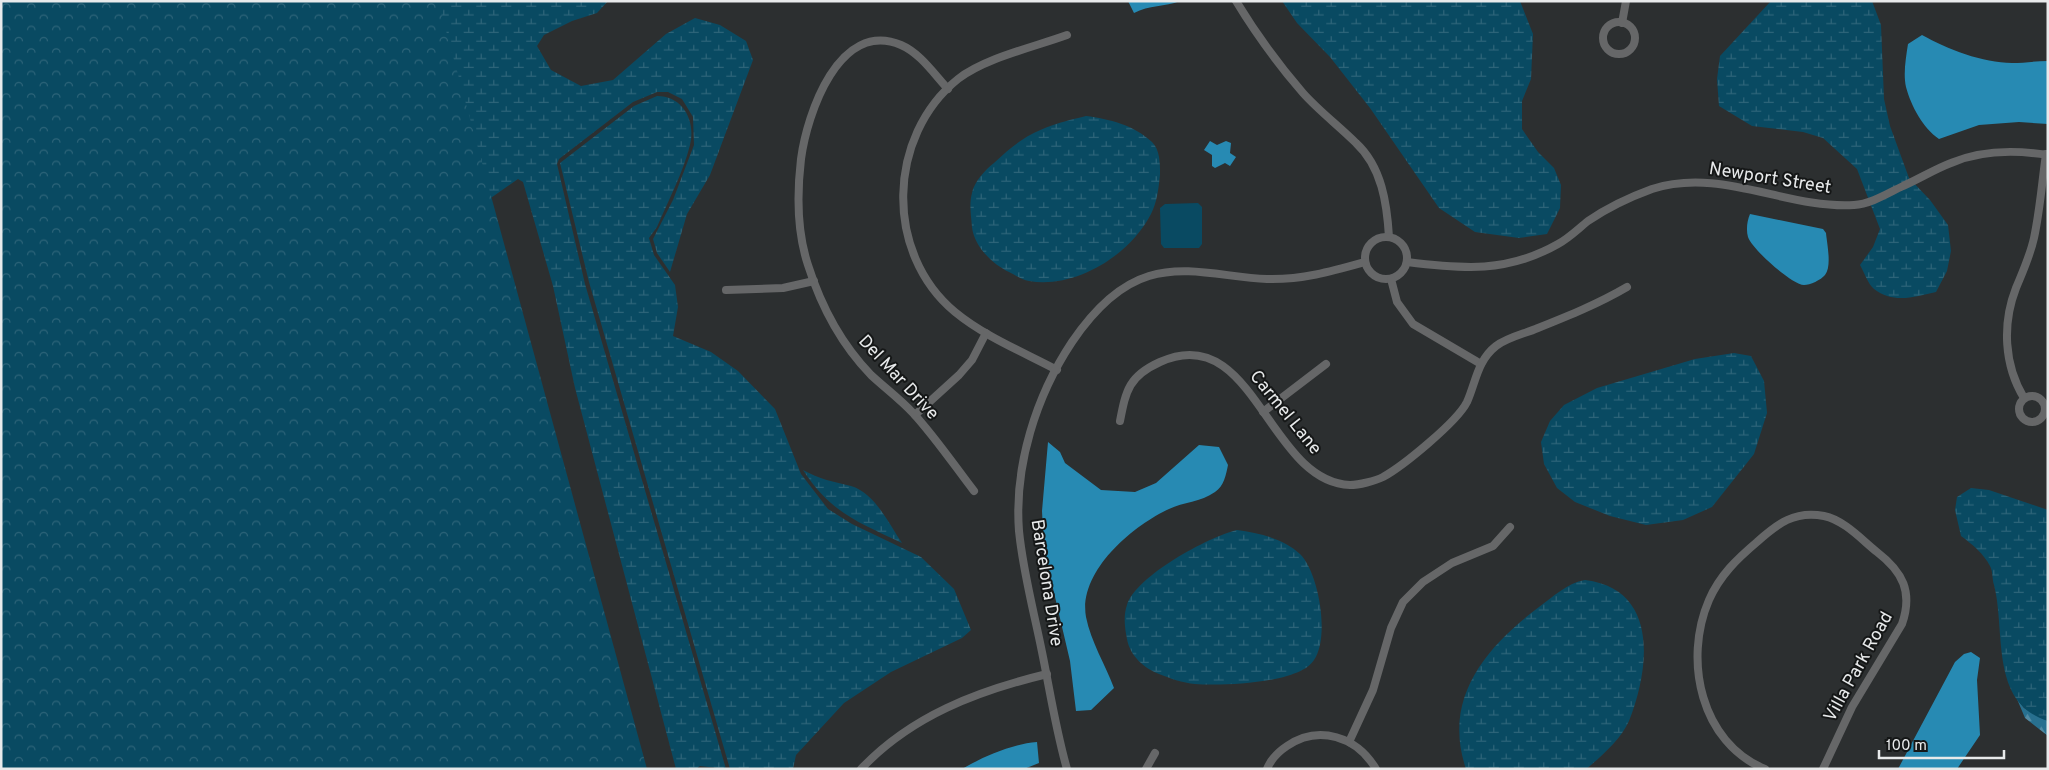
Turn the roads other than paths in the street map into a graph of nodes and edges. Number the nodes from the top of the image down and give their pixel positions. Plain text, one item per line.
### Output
1 (1236, 1) edge
2 (1626, 1) edge
3 (1622, 23) junction
4 (1067, 35) dead end
5 (948, 89) junction
6 (2047, 154) edge
7 (1389, 237) junction
8 (1365, 262) junction
9 (1407, 262) junction
10 (1391, 279) junction
11 (814, 281) junction
12 (1627, 288) dead end
13 (726, 290) dead end
14 (986, 333) junction
15 (1326, 364) dead end
16 (1481, 364) junction
17 (1056, 370) junction
18 (2024, 398) dead end
19 (1263, 412) junction
20 (915, 415) junction
21 (1120, 421) dead end
22 (974, 491) dead end
23 (1510, 527) dead end
24 (1046, 674) junction
25 (1349, 742) junction
26 (1155, 753) dead end
27 (861, 769) edge
28 (1067, 769) edge
29 (1146, 769) edge
30 (1267, 769) edge
31 (1376, 769) edge
32 (1765, 769) edge
33 (1822, 769) edge

1 - 7 street
2 - 3 street
3 - 3 street
4 - 5 street
5 - 11 street, Del Mar Drive
5 - 14 street
6 - 9 street, Newport Street
6 - 18 street
7 - 8 street
7 - 9 street
8 - 10 street
8 - 17 street, Barcelona Drive
9 - 10 street
10 - 16 street
11 - 13 street
11 - 20 street, Del Mar Drive
12 - 16 street, Carmel Lane
14 - 17 street
14 - 20 street
15 - 19 street
16 - 19 street, Carmel Lane
17 - 24 street, Barcelona Drive
19 - 21 street, Carmel Lane
20 - 22 street, Del Mar Drive
23 - 25 street
24 - 27 street
24 - 28 street, Barcelona Drive
25 - 30 street
25 - 31 street
26 - 29 street
32 - 33 street, Villa Park Road

